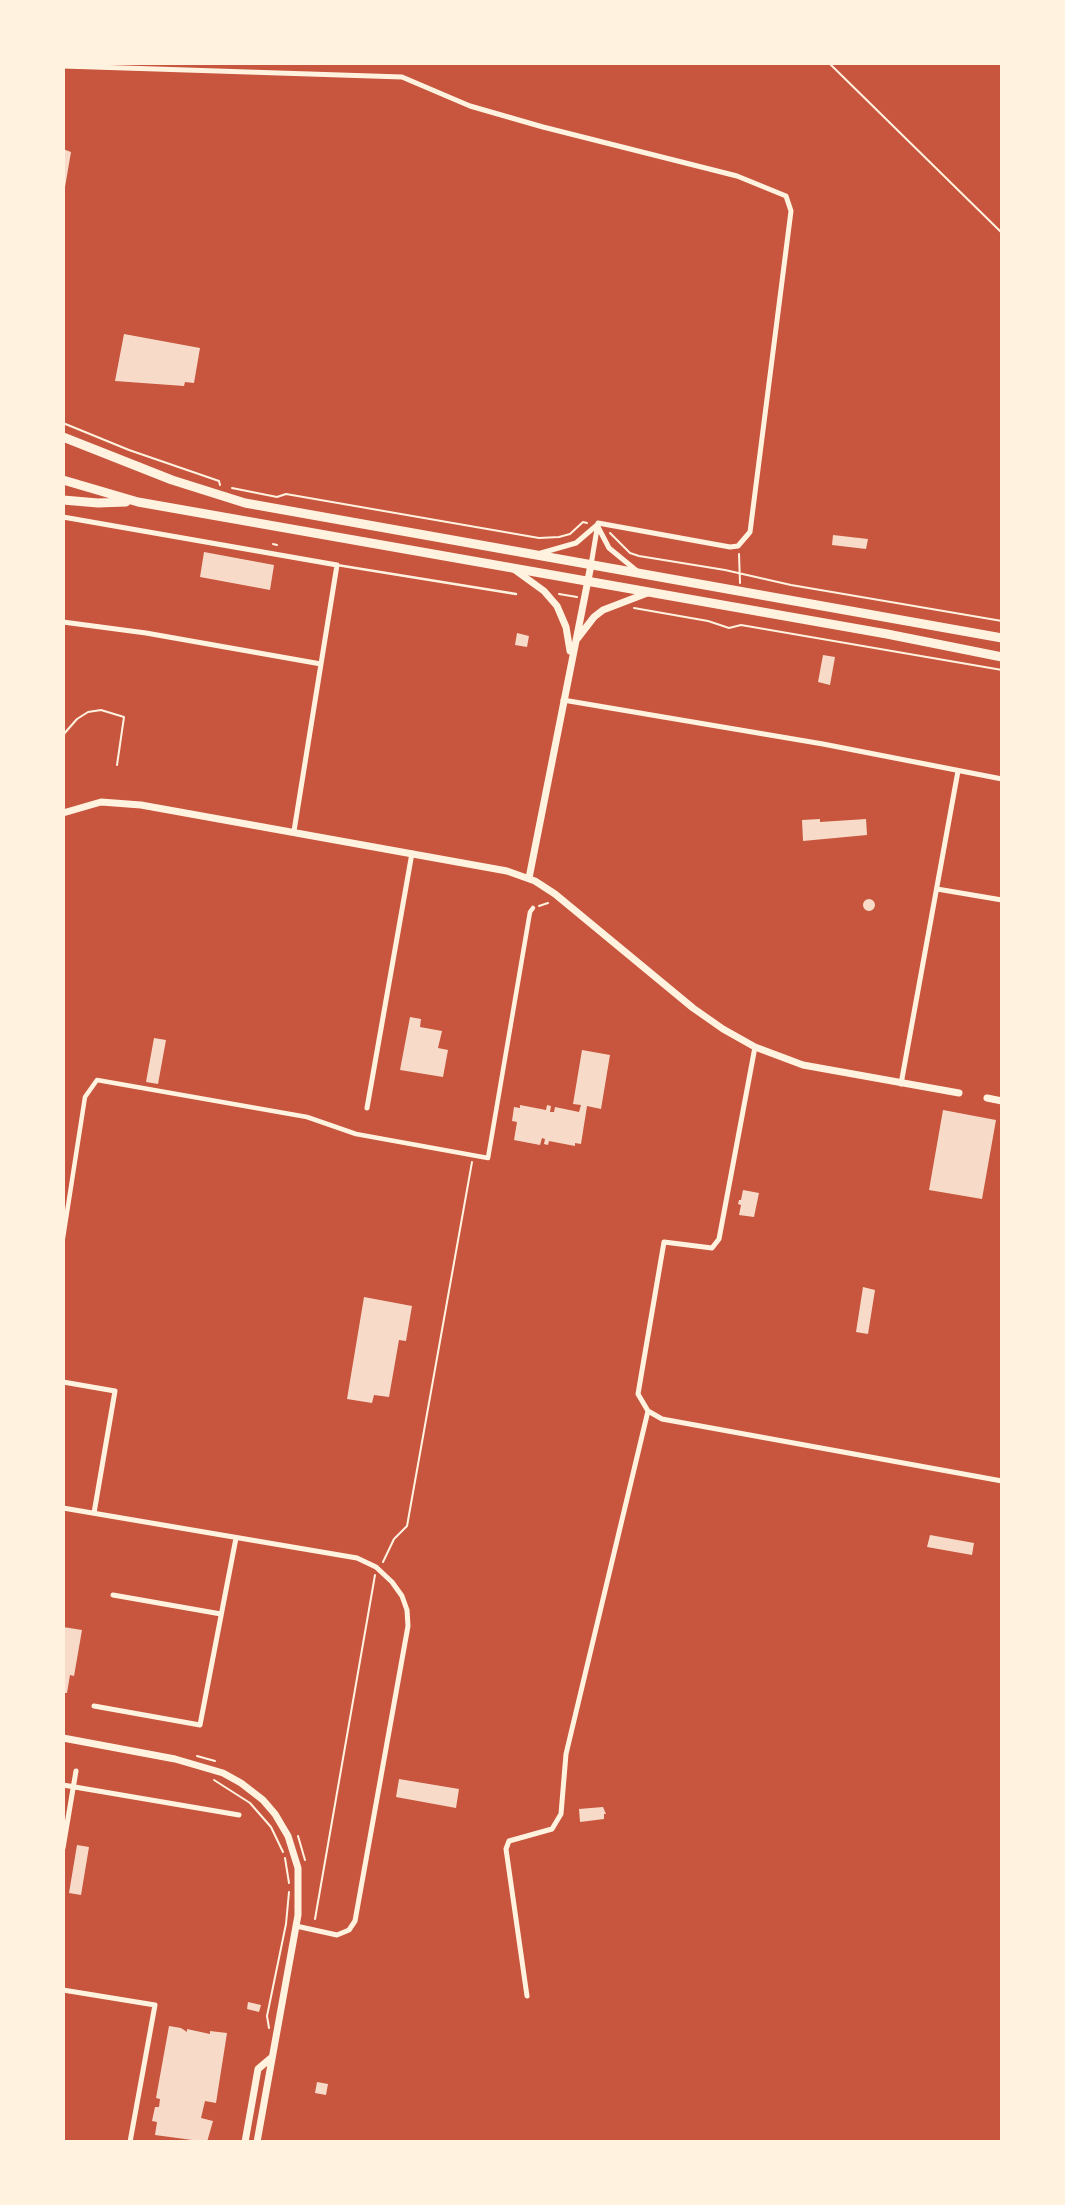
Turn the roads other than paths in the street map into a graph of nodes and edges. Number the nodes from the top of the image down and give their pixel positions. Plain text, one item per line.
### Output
1 (63, 66) edge
2 (63, 437) edge
3 (63, 443) edge
4 (83, 445) junction
5 (63, 480) edge
6 (63, 500) edge
7 (138, 502) junction
8 (63, 517) edge
9 (597, 525) junction
10 (535, 555) junction
11 (337, 565) junction
12 (591, 565) junction
13 (512, 568) junction
14 (641, 574) junction
15 (588, 580) junction
16 (650, 592) junction
17 (516, 594) dead end
18 (63, 622) edge
19 (1002, 638) edge
20 (575, 642) junction
21 (1002, 657) edge
22 (571, 659) junction
23 (321, 664) junction
24 (563, 700) junction
25 (958, 771) junction
26 (1002, 779) edge
27 (63, 813) edge
28 (294, 831) junction
29 (412, 852) junction
30 (529, 878) junction
31 (937, 889) junction
32 (1002, 900) edge
33 (533, 908) dead end
34 (755, 1046) junction
35 (901, 1084) junction
36 (959, 1093) dead end
37 (987, 1098) dead end
38 (1002, 1101) edge
39 (367, 1108) dead end
40 (63, 1238) edge
41 (63, 1382) edge
42 (648, 1411) junction
43 (1002, 1481) edge
44 (63, 1508) edge
45 (94, 1513) junction
46 (236, 1538) junction
47 (113, 1595) dead end
48 (221, 1614) junction
49 (94, 1706) dead end
50 (63, 1738) edge
51 (76, 1771) dead end
52 (63, 1785) edge
53 (74, 1787) junction
54 (239, 1815) dead end
55 (63, 1848) edge
56 (296, 1926) junction
57 (63, 1990) edge
58 (527, 1996) dead end
59 (272, 2057) junction
60 (130, 2142) edge
61 (245, 2142) edge
62 (257, 2142) edge

1 - 9 street
2 - 4 main road
3 - 4 main road
4 - 10 main road
5 - 7 main road
6 - 7 main road
7 - 13 main road
8 - 11 street
9 - 10 street
9 - 12 street
9 - 14 street
10 - 12 main road
11 - 17 lane
11 - 23 street
12 - 14 main road
12 - 15 street
13 - 15 main road
13 - 22 street
14 - 19 main road
15 - 16 main road
15 - 20 street
16 - 20 street
16 - 21 main road
18 - 23 street
20 - 22 street
22 - 24 street
23 - 28 street
24 - 25 street
24 - 30 street
25 - 26 street
25 - 31 street
27 - 28 street
28 - 29 street
29 - 30 street
29 - 39 street
30 - 34 street
31 - 32 street
31 - 35 street
33 - 40 street
34 - 35 street
34 - 42 street
35 - 36 street
37 - 38 street
41 - 45 street
42 - 43 street
42 - 58 street
44 - 45 street
45 - 46 street
46 - 48 street
46 - 56 street
47 - 48 street
48 - 49 street
50 - 56 street
51 - 53 street
52 - 53 street
53 - 54 street
53 - 55 street
56 - 59 street
57 - 60 street
59 - 61 street
59 - 62 street

